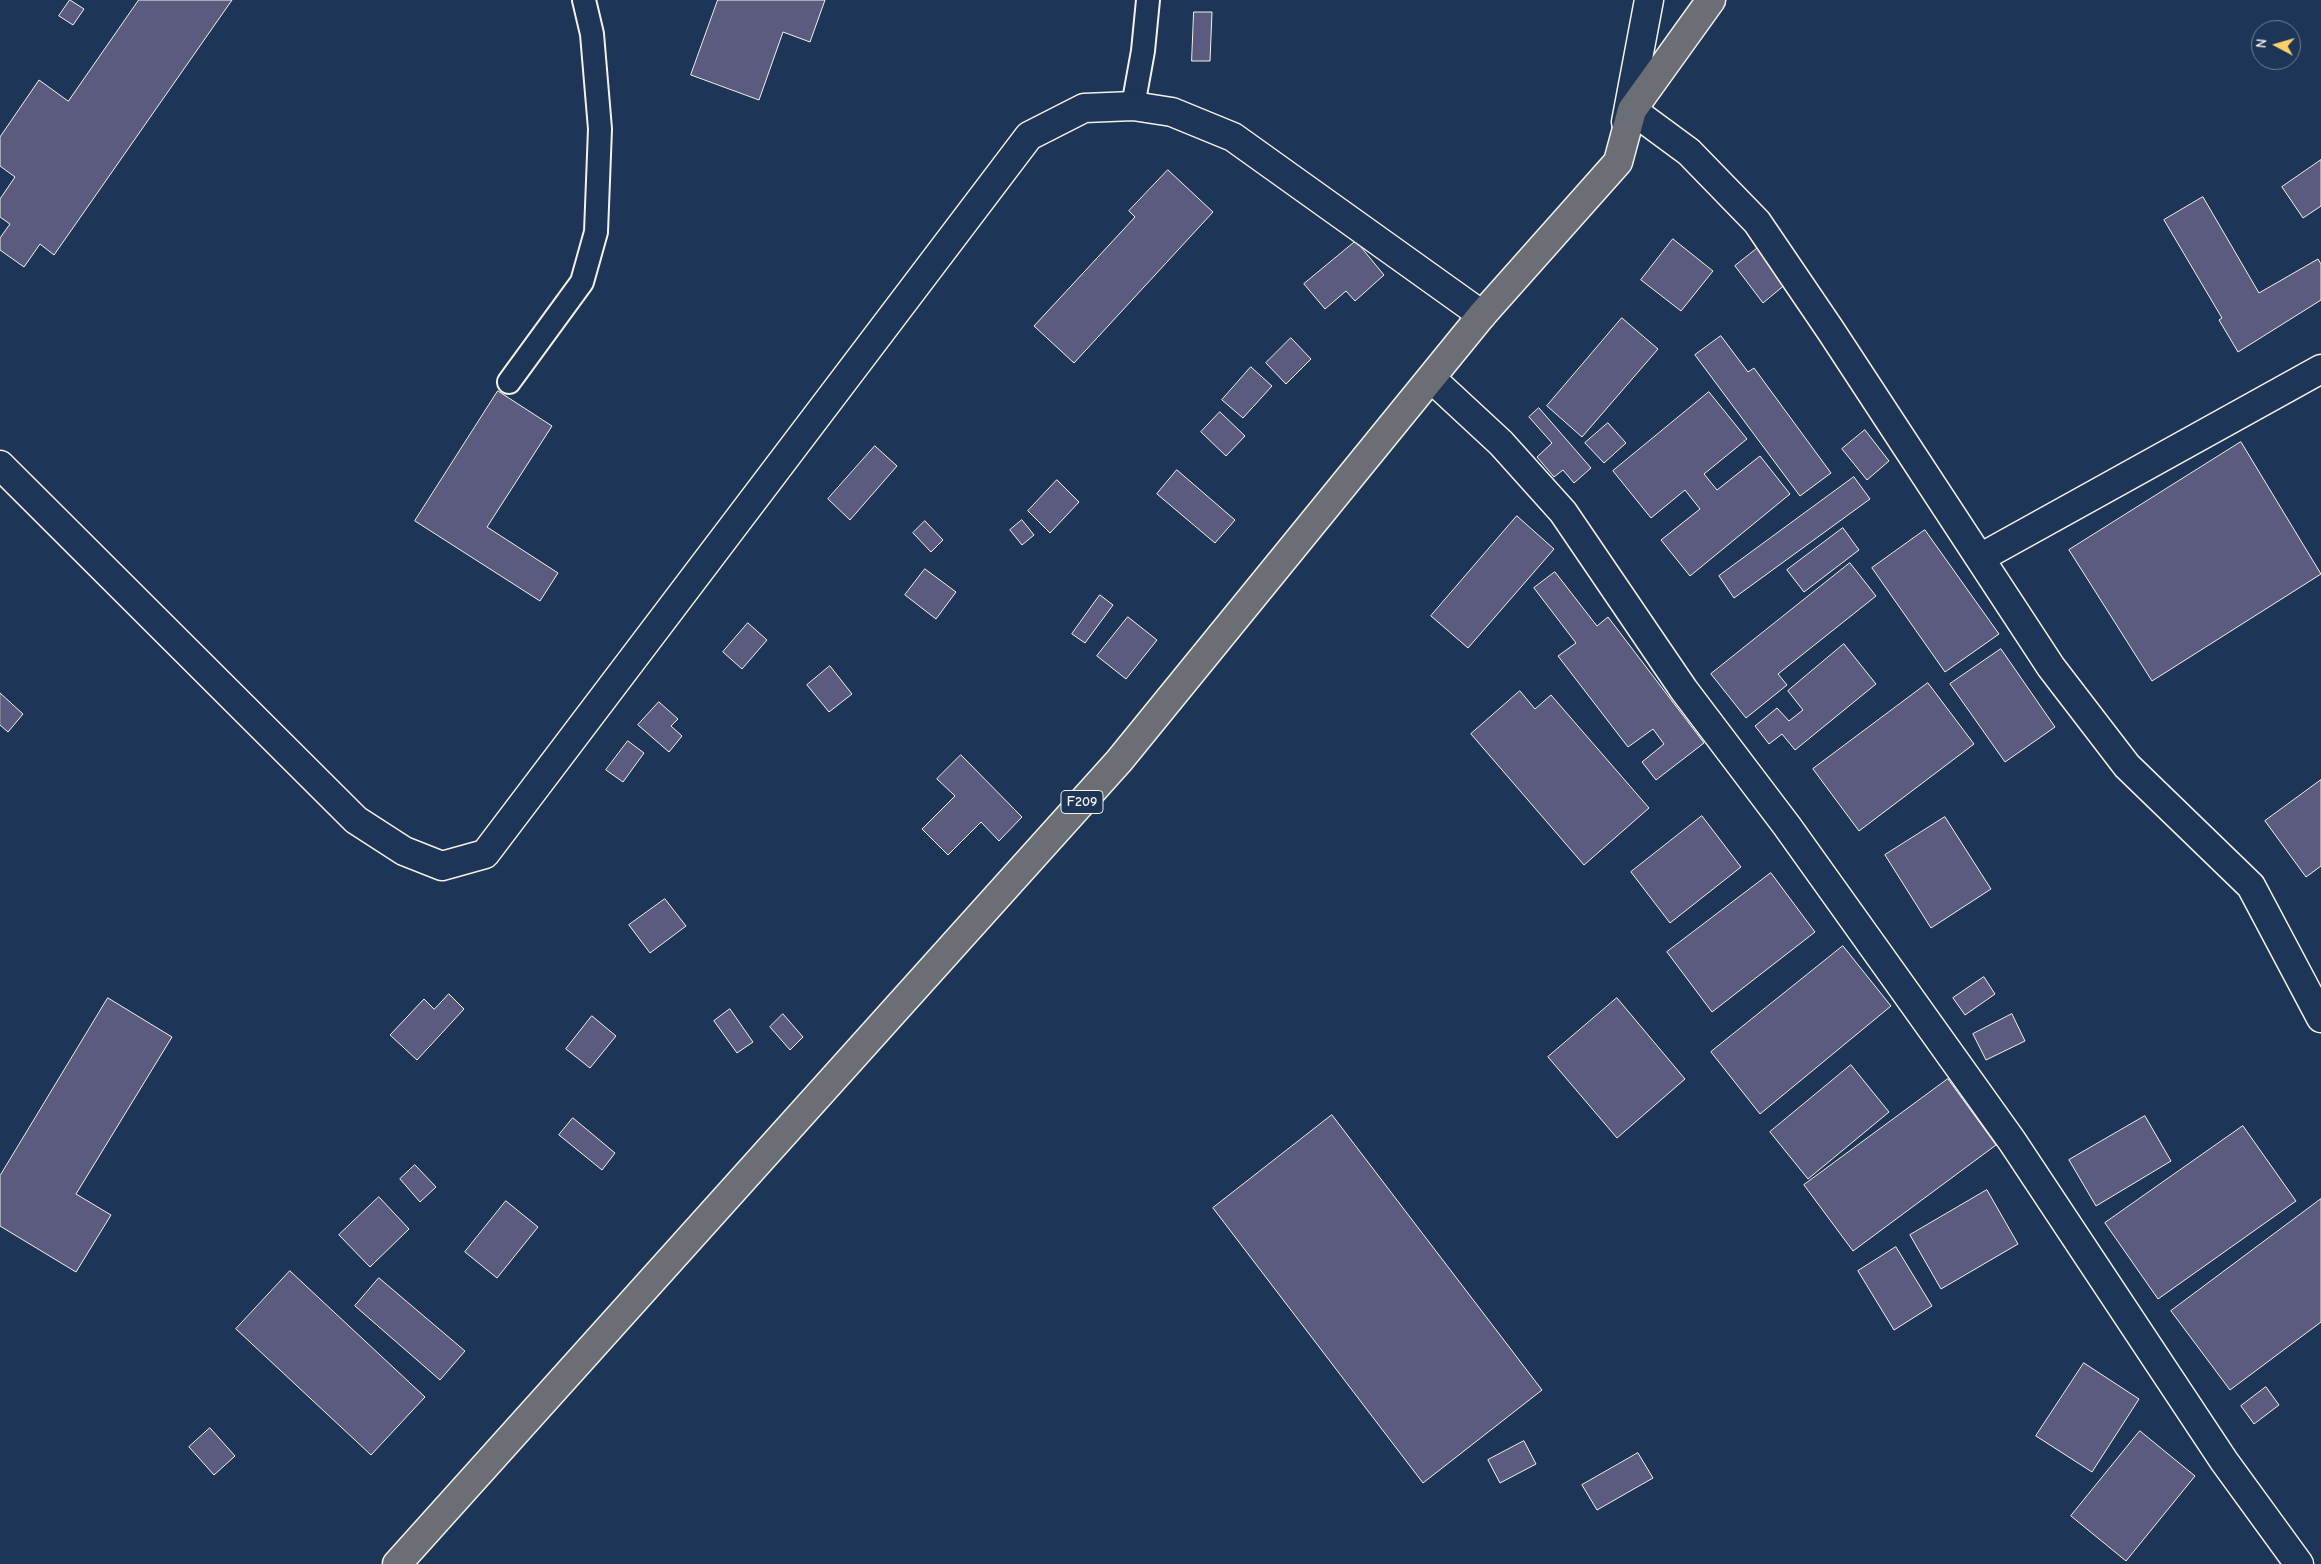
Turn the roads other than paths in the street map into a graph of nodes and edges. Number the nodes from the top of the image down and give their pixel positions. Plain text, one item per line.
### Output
1 (584, 0) edge
2 (1148, 0) edge
3 (1649, 0) edge
4 (1711, 0) edge
5 (1133, 106) junction
6 (1632, 110) junction
7 (1618, 162) junction
8 (1482, 316) junction
9 (2321, 369) edge
10 (1432, 379) junction
11 (509, 382) dead end
12 (0, 465) edge
13 (1980, 558) junction
14 (2321, 1018) edge
15 (397, 1564) edge
16 (2299, 1564) edge

1 - 11 lane
2 - 5 lane
3 - 7 street
4 - 6 main road, F209
5 - 8 street
5 - 12 street
6 - 7 main road, F209
6 - 13 street
7 - 8 main road, F209
8 - 10 main road, F209
9 - 13 street
10 - 15 main road, F209
10 - 16 street
13 - 14 street

